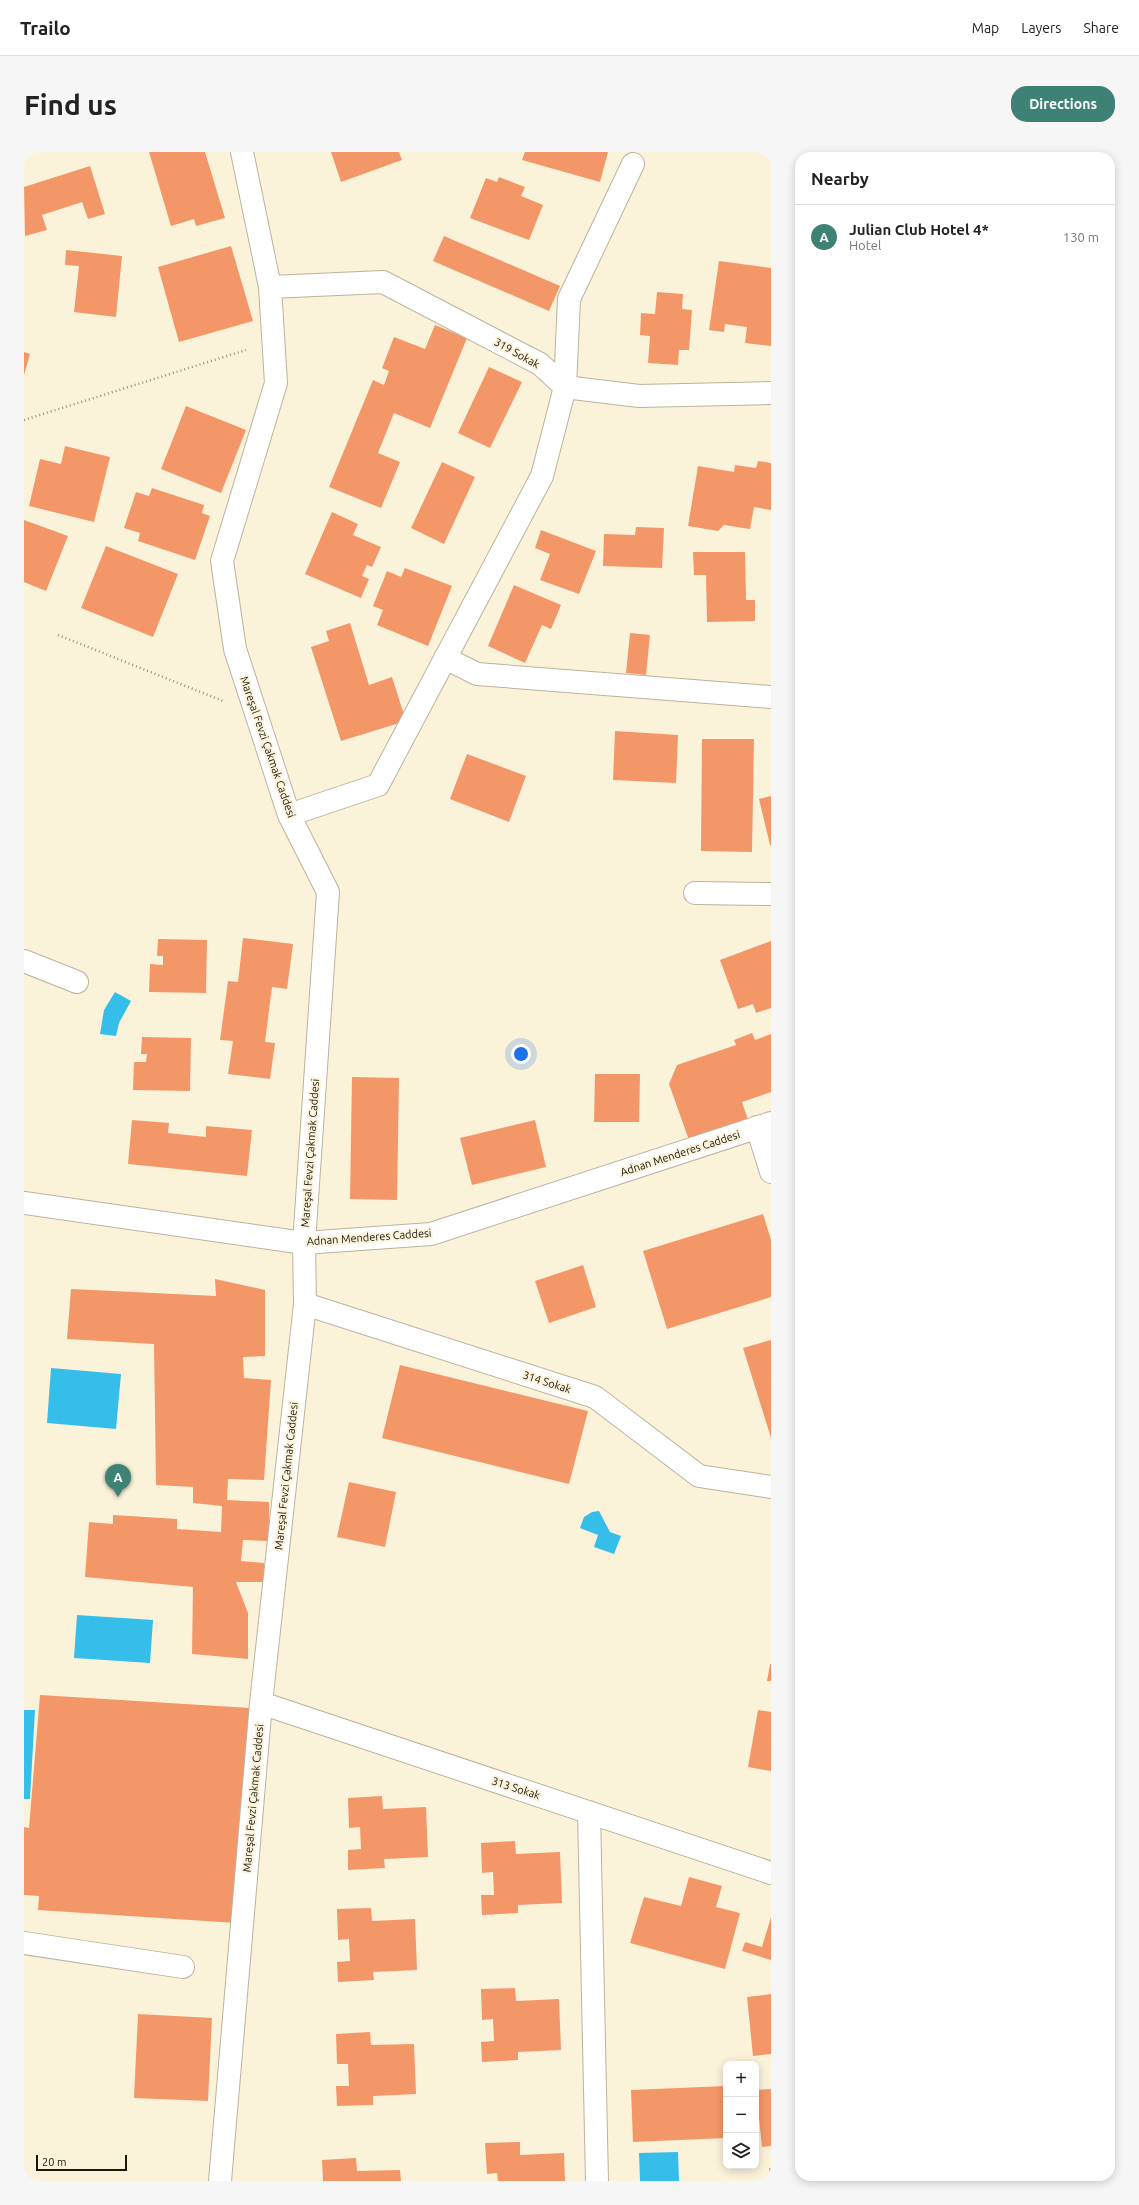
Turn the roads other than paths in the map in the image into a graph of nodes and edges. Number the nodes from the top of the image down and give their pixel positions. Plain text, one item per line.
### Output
1 (242, 152) edge
2 (633, 164) dead end
3 (270, 287) junction
4 (565, 387) junction
5 (771, 393) edge
6 (445, 658) junction
7 (771, 697) edge
8 (289, 815) junction
9 (695, 893) dead end
10 (771, 894) edge
11 (24, 961) edge
12 (77, 982) dead end
13 (764, 1125) edge
14 (771, 1172) edge
15 (25, 1203) edge
16 (304, 1243) junction
17 (305, 1304) junction
18 (771, 1487) edge
19 (261, 1703) junction
20 (589, 1812) junction
21 (771, 1873) edge
22 (24, 1943) edge
23 (183, 1967) dead end
24 (220, 2181) edge
25 (597, 2181) edge

1 - 3 street, Mareşal Fevzi Çakmak Caddesi
2 - 4 street
3 - 4 street, 319 Sokak
3 - 8 street, Mareşal Fevzi Çakmak Caddesi
4 - 5 street
4 - 6 street
6 - 7 street
6 - 8 street
8 - 16 street, Mareşal Fevzi Çakmak Caddesi
9 - 10 street
11 - 12 street
13 - 14 street
13 - 16 street, Adnan Menderes Caddesi
15 - 16 street, Adnan Menderes Caddesi
16 - 17 street, Mareşal Fevzi Çakmak Caddesi
17 - 18 street, 314 Sokak
17 - 19 street, Mareşal Fevzi Çakmak Caddesi
19 - 20 street, 313 Sokak
19 - 24 street, Mareşal Fevzi Çakmak Caddesi
20 - 21 street, 313 Sokak
20 - 25 street
22 - 23 street

